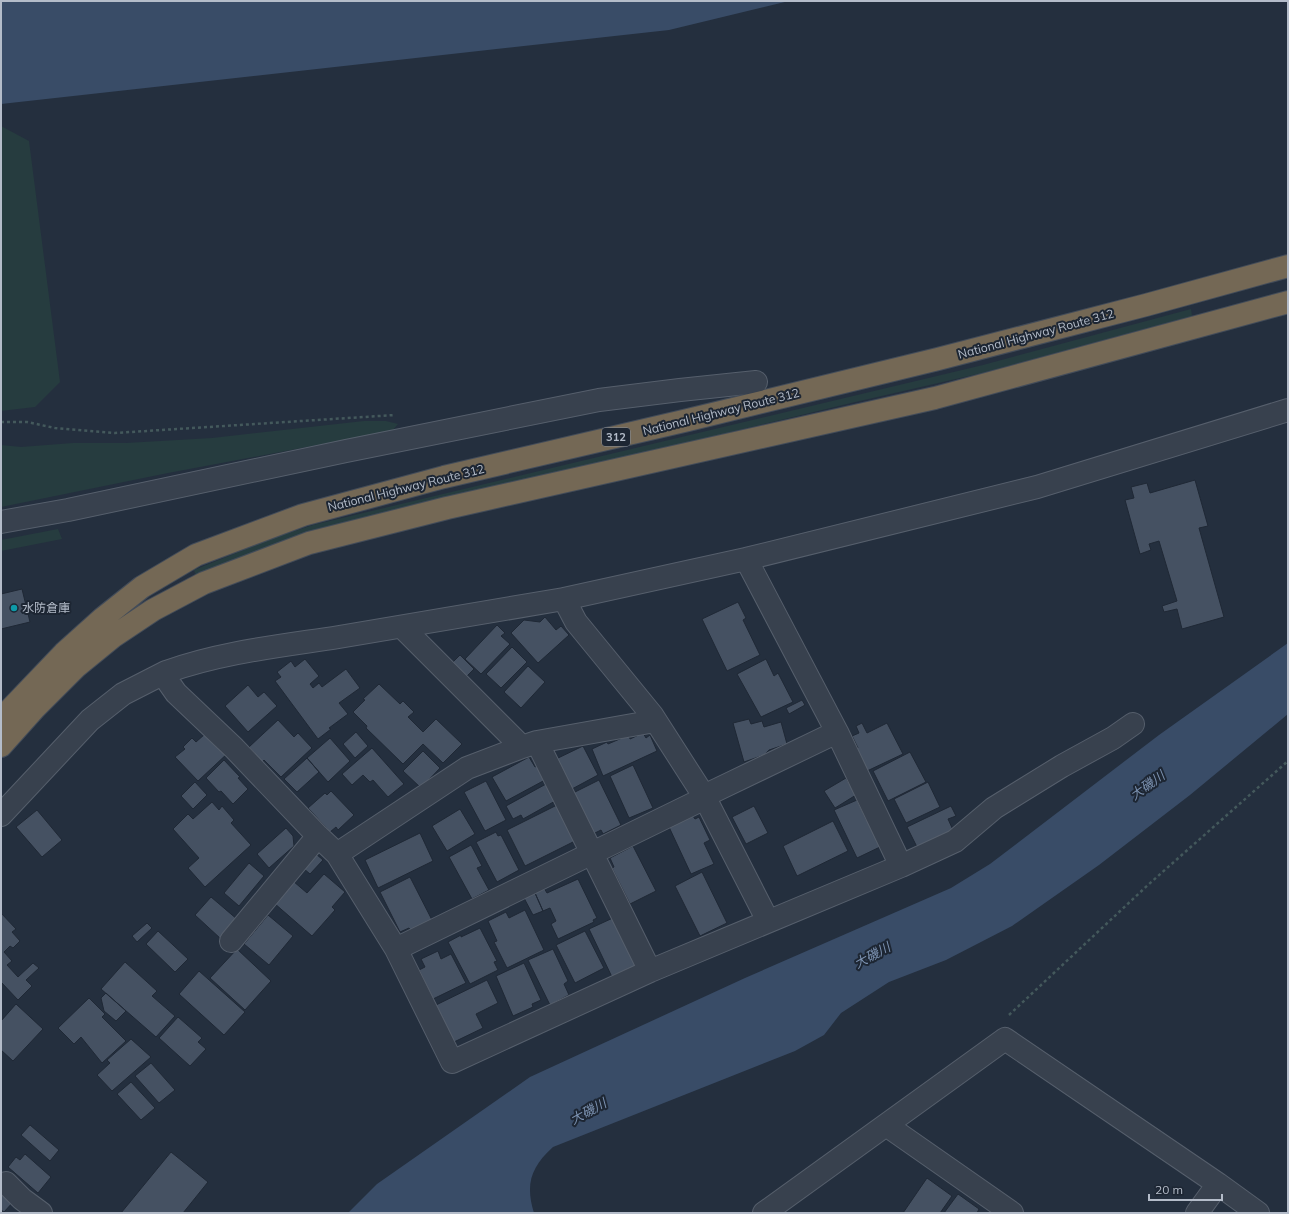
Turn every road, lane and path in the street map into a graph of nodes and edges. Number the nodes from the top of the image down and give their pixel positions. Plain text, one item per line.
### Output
1 (1288, 266) edge
2 (1288, 302) edge
3 (756, 382) dead end
4 (1288, 410) edge
5 (399, 415) dead end
6 (1, 422) edge
7 (1, 522) edge
8 (746, 559) junction
9 (564, 599) junction
10 (402, 627) junction
11 (166, 672) junction
12 (1, 719) edge
13 (655, 720) junction
14 (1133, 724) dead end
15 (837, 732) junction
16 (530, 745) junction
17 (1, 746) edge
18 (1288, 761) edge
19 (705, 797) junction
20 (1, 815) edge
21 (318, 836) junction
22 (337, 854) junction
23 (593, 854) junction
24 (901, 866) junction
25 (768, 921) junction
26 (231, 941) dead end
27 (396, 949) junction
28 (650, 971) junction
29 (1007, 1017) dead end
30 (886, 1125) junction
31 (6, 1183) dead end
32 (1218, 1184) junction
33 (768, 1212) edge
34 (41, 1213) edge
35 (1012, 1213) edge
36 (1197, 1213) edge
37 (1258, 1213) edge

1 - 12 highway, National Highway Route 312 / 312
2 - 17 highway
3 - 7 street
4 - 8 street
5 - 6 path
8 - 9 street
8 - 15 street
9 - 10 street
9 - 13 street
10 - 11 street
10 - 16 street
11 - 20 street
11 - 21 street
13 - 16 street
13 - 19 street
14 - 24 street
15 - 19 street
15 - 24 street
16 - 22 street
16 - 23 street
18 - 29 path
19 - 23 street
19 - 25 street
21 - 22 street
21 - 26 street
22 - 27 street
23 - 27 street
23 - 28 street
24 - 25 street
25 - 28 street
27 - 28 street
30 - 32 street
30 - 33 street
30 - 35 street
31 - 34 street
32 - 36 street
32 - 37 street

